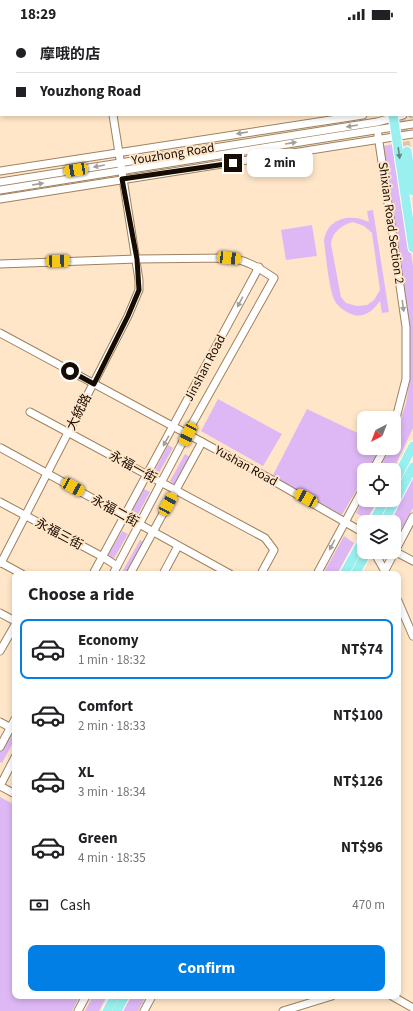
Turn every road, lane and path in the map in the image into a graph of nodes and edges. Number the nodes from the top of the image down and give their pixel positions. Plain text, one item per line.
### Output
1 (114, 116) edge
2 (356, 116) edge
3 (393, 118) edge
4 (376, 122) edge
5 (413, 124) edge
6 (413, 134) edge
7 (397, 137) junction
8 (379, 140) junction
9 (120, 151) junction
10 (411, 151) tunnel mouth
11 (121, 166) junction
12 (0, 171) edge
13 (122, 179) junction
14 (0, 182) edge
15 (0, 190) edge
16 (413, 191) edge
17 (0, 199) edge
18 (413, 248) edge
19 (137, 259) junction
20 (0, 264) edge
21 (259, 268) junction
22 (0, 333) edge
23 (94, 384) junction
24 (398, 411) edge
25 (30, 412) dead end
26 (174, 427) junction
27 (69, 432) junction
28 (188, 434) junction
29 (202, 442) junction
30 (413, 446) edge
31 (1, 448) dead end
32 (413, 467) edge
33 (401, 469) edge
34 (47, 473) junction
35 (148, 474) junction
36 (162, 483) junction
37 (176, 490) junction
38 (357, 499) edge
39 (0, 502) edge
40 (388, 515) edge
41 (25, 516) junction
42 (125, 516) junction
43 (413, 517) edge
44 (345, 522) junction
45 (139, 524) junction
46 (357, 529) edge
47 (152, 532) junction
48 (401, 538) edge
49 (178, 546) junction
50 (357, 551) edge
51 (401, 555) edge
52 (102, 557) junction
53 (363, 559) edge
54 (378, 559) edge
55 (391, 559) edge
56 (413, 561) edge
57 (0, 563) edge
58 (117, 566) junction
59 (16, 571) edge
60 (95, 571) edge
61 (114, 571) edge
62 (132, 571) edge
63 (165, 571) edge
64 (224, 571) edge
65 (263, 571) edge
66 (319, 571) edge
67 (346, 571) edge
68 (357, 571) edge
69 (384, 571) edge
70 (386, 571) edge
71 (401, 608) edge
72 (0, 613) edge
73 (12, 619) edge
74 (12, 630) edge
75 (413, 636) edge
76 (0, 651) edge
77 (0, 722) edge
78 (12, 728) edge
79 (12, 730) edge
80 (0, 747) edge
81 (12, 763) edge
82 (0, 786) edge
83 (12, 791) edge
84 (84, 999) edge
85 (113, 999) edge
86 (123, 999) edge
87 (150, 999) edge
88 (322, 999) edge
89 (397, 999) edge
90 (413, 1008) edge
91 (78, 1011) edge
92 (107, 1011) edge
93 (117, 1011) edge
94 (144, 1011) edge
95 (283, 1011) edge

1 - 9 street, 大統路
2 -> 9 street, Youzhong Road
3 - 4 street, Youzhong Road
3 - 5 street, Youzhong Road
3 - 7 main road, Shixian Road Section 2
4 - 8 street, Shixian Road Section 2
4 - 11 street, Youzhong Road
6 - 7 street, Youzhong Road
7 - 8 street, Youzhong Road
7 -> 18 main road, Shixian Road Section 2
8 - 13 street, Youzhong Road
8 -> 24 street, Shixian Road Section 2
9 - 11 street, 大統路
9 - 12 street, Youzhong Road
10 - 16 main road, Shixian Road Section 2
11 - 13 street, 大統路
11 -> 14 street, Youzhong Road
15 -> 11 street, Youzhong Road
13 - 17 street, Youzhong Road
13 - 19 street, 大統路
19 - 20 street
19 - 21 street
19 - 23 street, 大統路
21 -> 26 street, Jinshan Road
21 - 28 street, Jinshan Road
22 - 23 street, Yushan Road
23 - 26 street, Yushan Road
23 - 27 street, 大統路
25 - 27 street, 永福一街
26 - 28 street, Yushan Road
26 -> 35 street, Jinshan Road
27 - 34 street, 大統路
27 - 35 street, 永福一街
28 - 29 street, Yushan Road
28 - 36 street, Jinshan Road
29 - 37 street
29 - 44 street, Yushan Road
30 - 33 main road
31 - 34 street, 永福二街
32 - 40 main road
34 - 41 street, 大統路
34 - 42 street, 永福二街
35 - 36 street, 永福一街
35 - 42 street, Jinshan Road
36 - 37 street, 永福一街
36 - 45 street, Jinshan Road
37 - 47 street
37 - 65 street, 永福一街
38 - 44 street
39 - 41 street, 永福三街
41 - 52 street, 永福三街
41 - 57 street, 大統路
42 - 45 street, 永福二街
42 - 52 street, Jinshan Road
43 - 48 street
44 - 46 street, Yushan Road
44 -> 66 street
45 - 47 street, 永福二街
45 - 58 street, Jinshan Road
47 - 49 street, 永福二街
47 - 62 street
49 - 63 street
49 - 64 street, 永福二街
50 - 67 main road
51 - 56 street
52 - 58 street, 永福三街
52 - 60 street, Jinshan Road
53 - 68 main road
54 - 69 street
55 - 70 street
57 - 59 street
58 - 61 street, Jinshan Road
71 - 75 street
72 - 73 street
74 - 76 street
77 - 78 street
79 - 80 street
81 - 82 street
82 - 83 street
84 - 91 street
85 - 92 main road
86 - 93 main road
87 - 94 street
88 - 95 street
89 - 90 street

